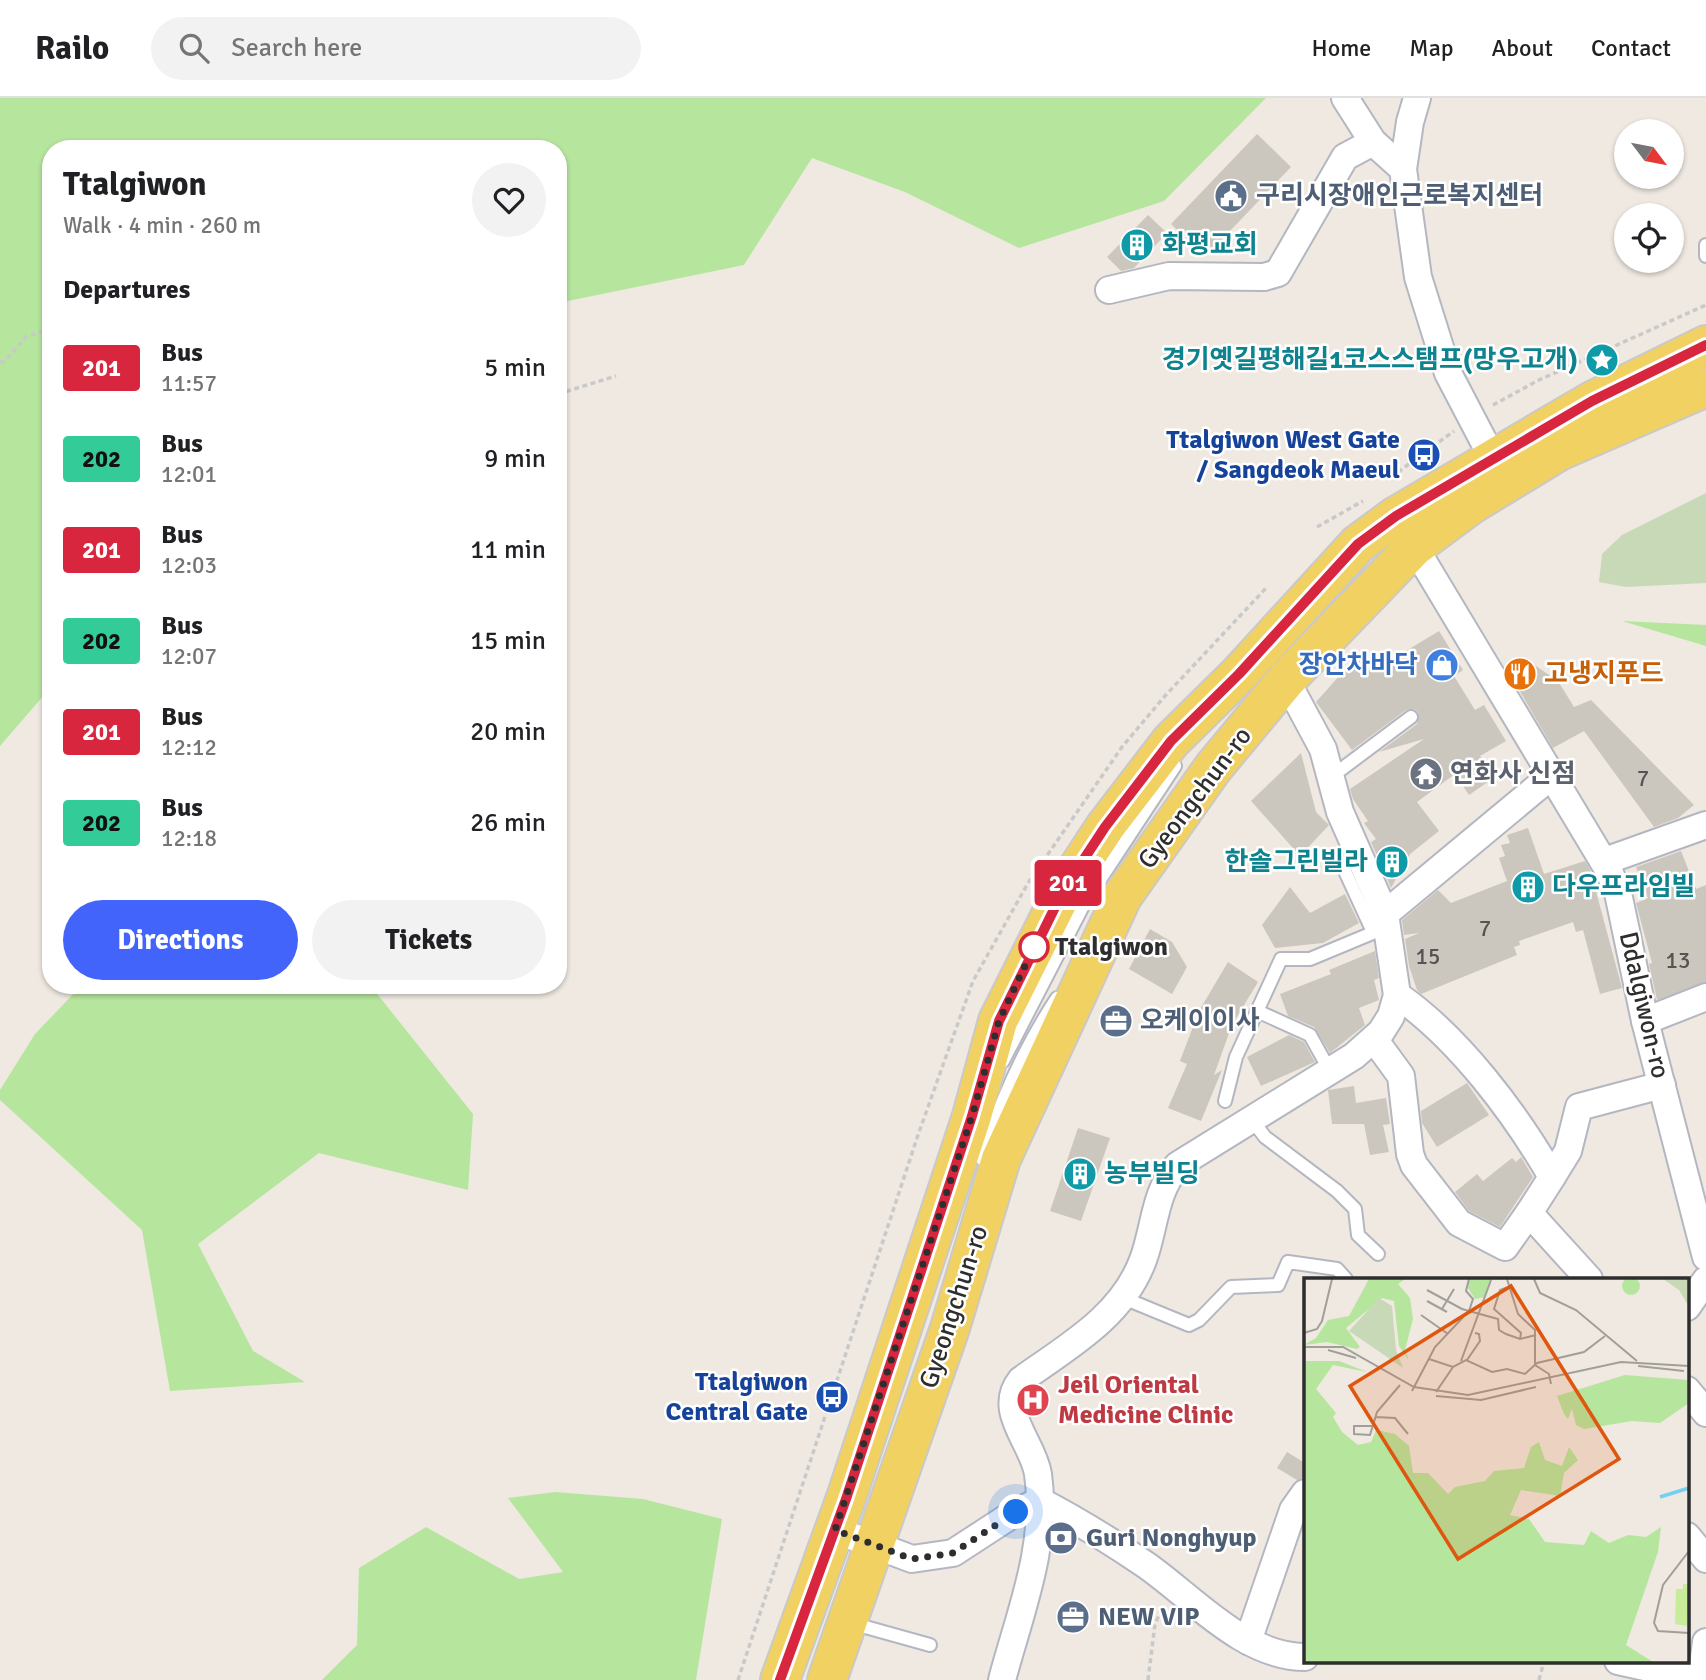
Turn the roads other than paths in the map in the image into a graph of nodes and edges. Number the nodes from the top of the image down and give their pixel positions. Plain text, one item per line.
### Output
1 (1345, 98) edge
2 (1417, 98) edge
3 (1373, 142) junction
4 (1403, 169) junction
5 (1706, 245) edge
6 (1706, 256) edge
7 (1109, 290) dead end
8 (1706, 345) edge
9 (1706, 387) edge
10 (1493, 459) junction
11 (1391, 521) junction
12 (1239, 674) junction
13 (1286, 680) junction
14 (1411, 717) dead end
15 (1551, 776) junction
16 (1331, 777) junction
17 (1706, 825) edge
18 (1605, 861) junction
19 (1344, 869) dead end
20 (1122, 897) junction
21 (1382, 924) junction
22 (1397, 995) junction
23 (1706, 997) edge
24 (1257, 1011) junction
25 (1645, 1021) junction
26 (1374, 1039) junction
27 (1330, 1071) junction
28 (1662, 1085) junction
29 (1225, 1101) dead end
30 (972, 1116) junction
31 (1252, 1119) junction
32 (979, 1168) dead end
33 (1552, 1177) junction
34 (1528, 1213) junction
35 (1378, 1254) dead end
36 (1706, 1257) edge
37 (1345, 1278) edge
38 (1588, 1278) edge
39 (1706, 1280) edge
40 (1120, 1297) junction
41 (942, 1304) dead end
42 (1688, 1306) edge
43 (1688, 1391) edge
44 (921, 1407) junction
45 (1706, 1413) edge
46 (1040, 1502) junction
47 (1301, 1508) edge
48 (835, 1530) junction
49 (1688, 1537) edge
50 (874, 1544) junction
51 (1706, 1559) edge
52 (847, 1622) junction
53 (1248, 1641) junction
54 (1706, 1642) edge
55 (930, 1645) dead end
56 (1304, 1657) edge
57 (1621, 1662) edge
58 (1656, 1674) edge
59 (780, 1680) edge
60 (827, 1680) edge
61 (1002, 1680) edge
62 (1702, 1680) edge

1 - 3 street
2 - 4 street
3 - 4 street
3 - 7 street
4 - 10 street
5 - 6 lane
8 - 10 main road, Gyeongchun-ro
9 - 11 main road, Gyeongchun-ro
10 - 11 main road, Gyeongchun-ro
11 - 12 main road, Gyeongchun-ro
11 - 13 main road, Gyeongchun-ro
11 - 15 street, Ddalgiwon-ro
12 - 30 lane
12 - 30 main road, Gyeongchun-ro
13 - 16 street
13 - 20 main road, Gyeongchun-ro
14 - 16 lane
15 - 18 street, Ddalgiwon-ro
15 - 21 street
16 - 21 street
17 - 18 street
18 - 25 street, Ddalgiwon-ro
19 - 21 lane
20 - 32 lane
20 - 44 main road, Gyeongchun-ro
21 - 22 street
21 - 24 lane
22 - 26 street
22 - 33 street
23 - 25 street
24 - 27 lane
24 - 29 lane
25 - 28 street, Ddalgiwon-ro
26 - 27 street
26 - 34 street
27 - 31 street
28 - 33 street
28 - 36 street, Ddalgiwon-ro
30 - 48 main road, Gyeongchun-ro
31 - 35 lane
31 - 40 street
33 - 34 street
34 - 38 street
37 - 40 lane
39 - 42 street
40 - 46 street
41 - 44 lane
43 - 45 street
44 - 50 main road, Gyeongchun-ro
46 - 50 street
46 - 53 street
46 - 61 street
47 - 53 street
48 - 50 street
48 - 59 main road, Gyeongchun-ro
49 - 51 street
50 - 52 main road, Gyeongchun-ro
52 - 55 lane
52 - 60 main road, Gyeongchun-ro
53 - 56 street
54 - 62 street
57 - 58 street
58 - 62 street

